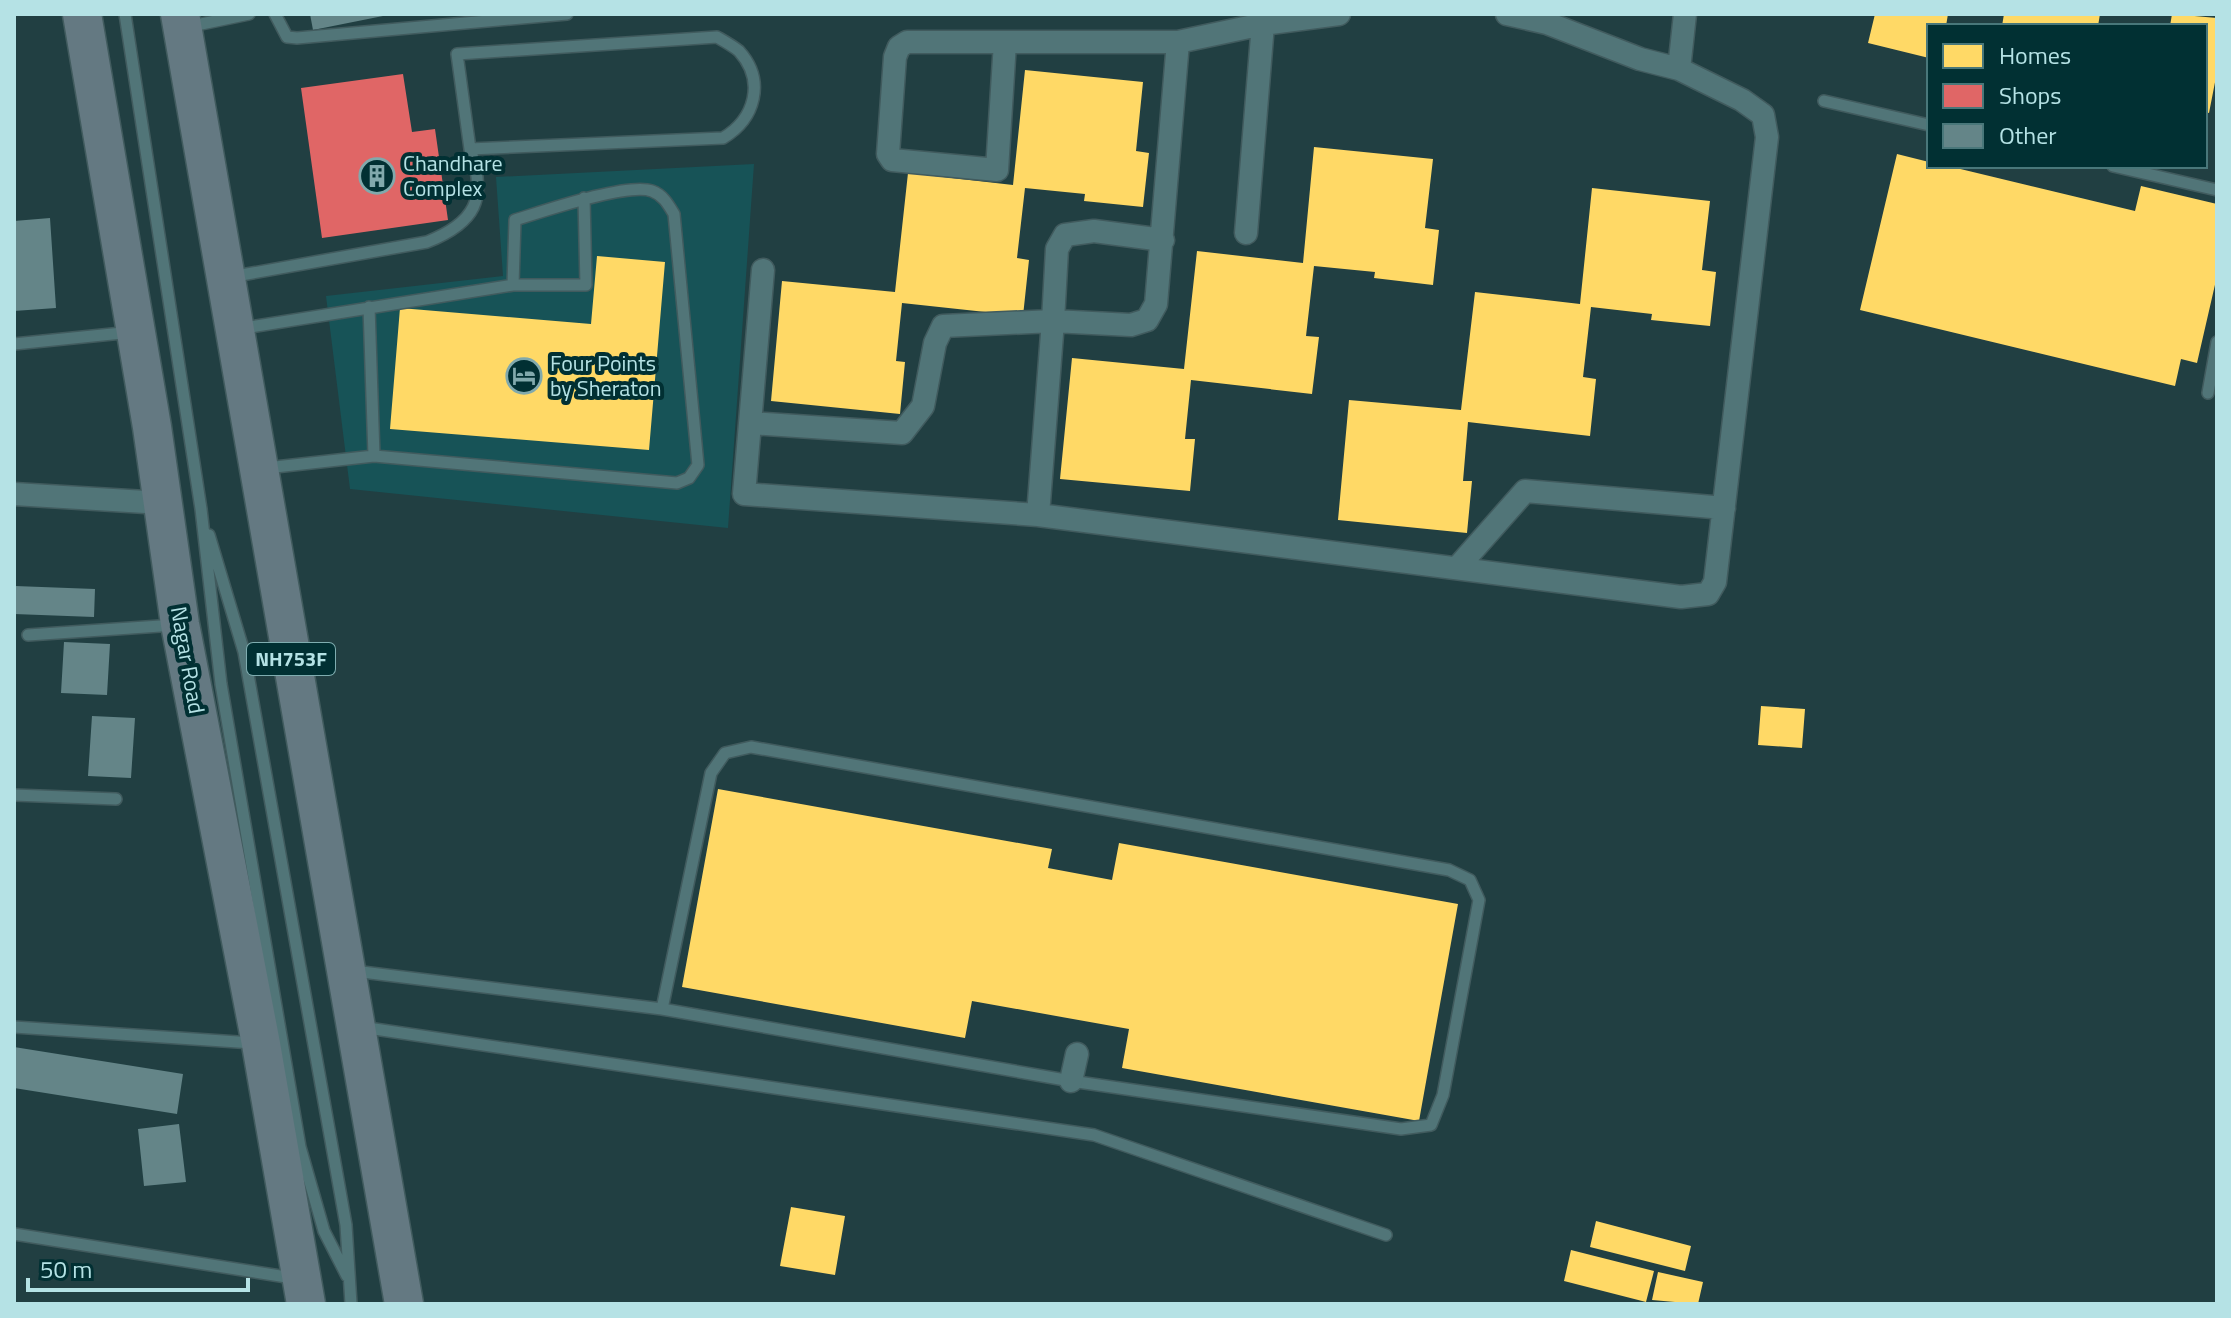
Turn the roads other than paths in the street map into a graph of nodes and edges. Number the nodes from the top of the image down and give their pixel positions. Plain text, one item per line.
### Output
1 (82, 14) edge
2 (125, 14) edge
3 (249, 14) edge
4 (275, 14) edge
5 (567, 14) edge
6 (1339, 14) edge
7 (1507, 14) edge
8 (1685, 14) edge
9 (182, 21) edge
10 (1263, 24) junction
11 (1005, 42) junction
12 (1178, 42) junction
13 (1679, 69) junction
14 (1824, 101) dead end
15 (1927, 125) edge
16 (470, 149) junction
17 (2122, 168) edge
18 (2217, 190) edge
19 (584, 198) junction
20 (1246, 233) dead end
21 (1163, 240) junction
22 (763, 270) dead end
23 (225, 278) junction
24 (513, 285) junction
25 (369, 307) junction
26 (1053, 321) junction
27 (234, 329) junction
28 (136, 331) junction
29 (2217, 342) edge
30 (14, 344) edge
31 (2208, 393) dead end
32 (750, 423) junction
33 (374, 456) junction
34 (258, 469) junction
35 (14, 494) edge
36 (162, 503) junction
37 (1724, 508) junction
38 (201, 509) junction
39 (1038, 515) junction
40 (1457, 568) junction
41 (180, 624) junction
42 (28, 635) dead end
43 (14, 795) edge
44 (116, 799) dead end
45 (347, 970) junction
46 (662, 1009) junction
47 (14, 1027) edge
48 (356, 1027) junction
49 (261, 1044) junction
50 (1077, 1054) dead end
51 (1071, 1081) junction
52 (14, 1234) edge
53 (1386, 1235) dead end
54 (347, 1276) junction
55 (304, 1292) edge
56 (351, 1304) edge
57 (404, 1304) edge

1 - 28 highway, Nagar Road
2 - 38 lane
3 - 9 lane
4 - 5 lane
6 - 10 street
7 - 13 street
8 - 13 street
9 - 23 highway, NH753F
10 - 12 street
10 - 20 street
11 - 11 street
11 - 12 street
12 - 21 street
13 - 37 street
14 - 15 lane
16 - 16 lane
16 - 23 lane
17 - 18 lane
19 - 24 lane
19 - 24 lane
19 - 33 lane
21 - 26 street
21 - 26 street
22 - 32 street
23 - 27 highway, NH753F
24 - 25 lane
25 - 27 lane
25 - 33 lane
26 - 32 street
26 - 39 street
27 - 34 highway, NH753F
28 - 30 lane
28 - 36 highway, Nagar Road
29 - 31 lane
32 - 39 street
33 - 34 lane
34 - 45 highway, NH753F
35 - 36 street
36 - 41 highway, Nagar Road
37 - 40 street
37 - 40 street
38 - 54 lane
38 - 54 lane
39 - 40 street
41 - 42 lane
41 - 49 highway, Nagar Road
43 - 44 lane
45 - 46 lane
45 - 48 highway, NH753F
46 - 51 lane
46 - 51 lane
47 - 49 lane
48 - 53 lane
48 - 57 highway, NH753F
49 - 55 highway, Nagar Road
50 - 51 street
52 - 55 lane
54 - 56 lane

